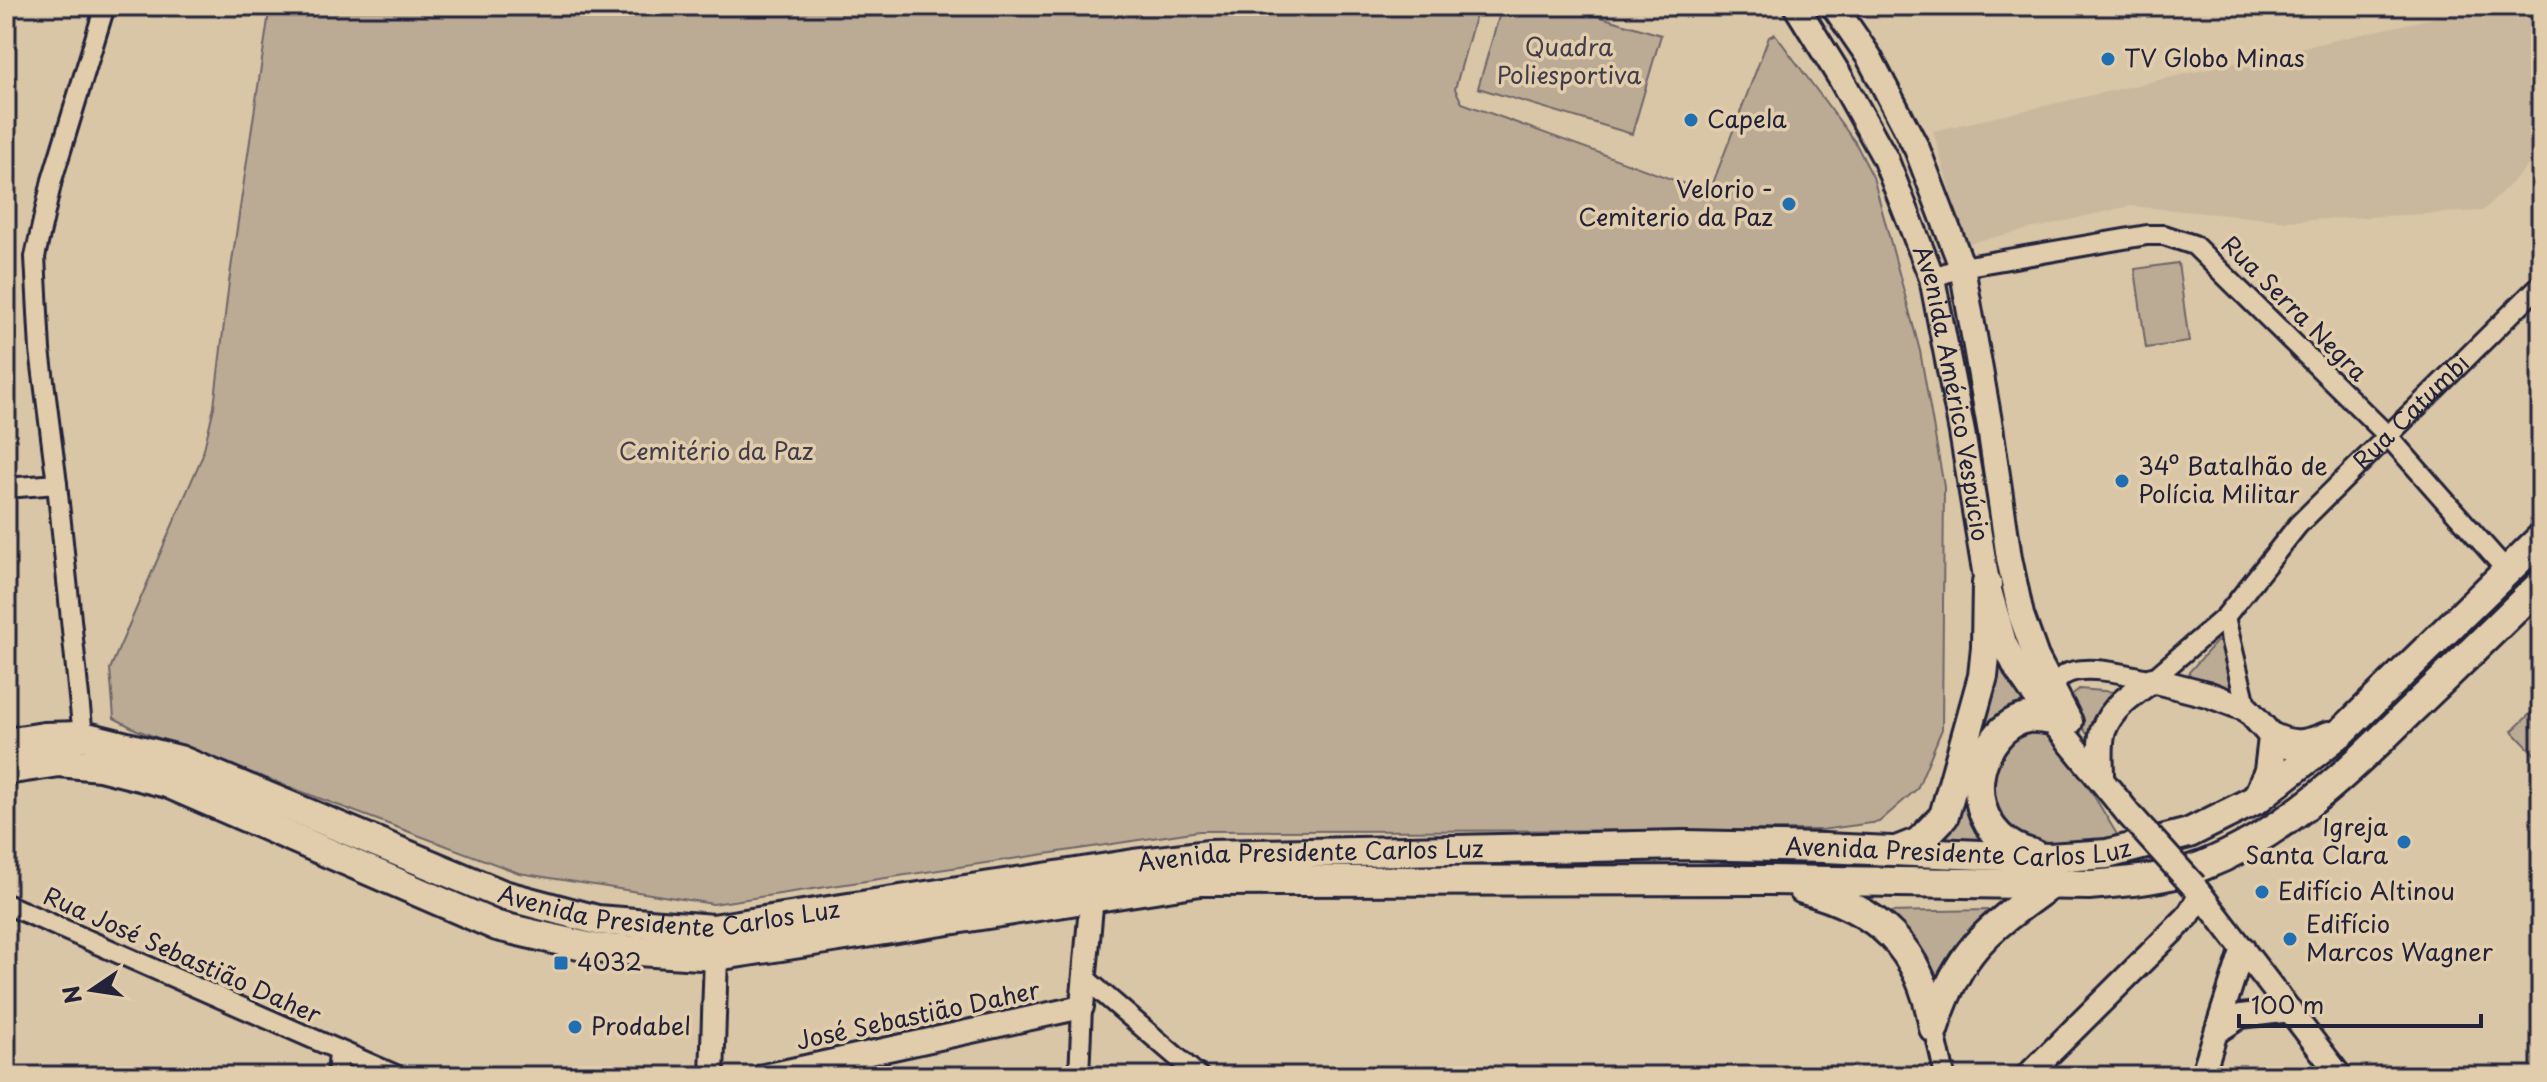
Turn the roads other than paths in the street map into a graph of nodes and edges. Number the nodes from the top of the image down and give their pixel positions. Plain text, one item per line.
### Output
1 (105, 6) edge
2 (1796, 6) edge
3 (1834, 6) edge
4 (1962, 267) junction
5 (1932, 278) junction
6 (2541, 284) edge
7 (2387, 435) junction
8 (57, 484) junction
9 (6, 488) edge
10 (2541, 538) edge
11 (2507, 571) junction
12 (1987, 583) junction
13 (2541, 584) edge
14 (2225, 617) junction
15 (2152, 680) junction
16 (2052, 689) junction
17 (2247, 709) junction
18 (2052, 720) junction
19 (2344, 730) junction
20 (83, 736) junction
21 (2273, 738) junction
22 (6, 743) edge
23 (6, 770) edge
24 (2101, 776) junction
25 (2257, 799) junction
26 (1896, 851) junction
27 (2050, 871) junction
28 (1767, 880) junction
29 (1093, 883) junction
30 (2196, 889) junction
31 (6, 904) edge
32 (2188, 916) junction
33 (2219, 917) junction
34 (2243, 948) junction
35 (716, 956) junction
36 (1085, 978) junction
37 (1082, 1007) junction
38 (2290, 1010) junction
39 (1934, 1028) junction
40 (2218, 1031) junction
41 (339, 1052) junction
42 (337, 1076) edge
43 (398, 1076) edge
44 (712, 1076) edge
45 (764, 1076) edge
46 (1079, 1076) edge
47 (1199, 1076) edge
48 (1945, 1076) edge
49 (2027, 1076) edge
50 (2202, 1076) edge
51 (2340, 1076) edge

1 - 8 street
2 - 5 main road, Avenida Américo Vespúcio
3 - 4 main road, Avenida Américo Vespúcio
4 - 5 street, Rua Serra Negra
4 - 7 street, Rua Serra Negra
4 - 16 main road, Avenida Américo Vespúcio
5 - 12 main road, Avenida Américo Vespúcio
6 - 7 street, Rua Catumbi
7 - 11 street, Rua Serra Negra
7 - 14 street, Rua Catumbi
8 - 9 street
8 - 20 street
10 - 11 main road, Avenida Presidente Carlos Luz
11 - 19 main road, Avenida Presidente Carlos Luz
12 - 18 main road, Avenida Américo Vespúcio
12 - 26 main road
13 - 27 main road, Avenida Presidente Carlos Luz
14 - 15 street, Rua Catumbi
14 - 17 street
15 - 16 street
15 - 17 main road
15 - 24 main road, Rua Catumbi
16 - 24 main road, Avenida Américo Vespúcio
17 - 21 main road
18 - 24 main road, Avenida Américo Vespúcio
18 - 27 main road
19 - 21 main road
19 - 25 main road, Avenida Presidente Carlos Luz
20 - 22 main road, Avenida Presidente Carlos Luz
20 - 29 main road, Avenida Presidente Carlos Luz
21 - 25 main road
23 - 35 main road, Avenida Presidente Carlos Luz
24 - 30 main road, Avenida Américo Vespúcio, bridge
25 - 27 main road, Avenida Presidente Carlos Luz
26 - 27 main road, Avenida Presidente Carlos Luz
26 - 29 main road, Avenida Presidente Carlos Luz
27 - 28 main road, Avenida Presidente Carlos Luz
27 - 39 main road
28 - 29 main road, Avenida Presidente Carlos Luz
28 - 39 main road
29 - 35 main road, Avenida Presidente Carlos Luz
29 - 36 street
30 - 32 street
30 - 33 street
31 - 41 street, Rua José Sebastião Daher
32 - 33 street
32 - 49 street
33 - 34 street
34 - 38 street
34 - 40 street
35 - 44 street
36 - 37 street
36 - 47 street
37 - 45 street, José Sebastião Daher
37 - 46 street
38 - 40 street
38 - 51 street
39 - 48 street
40 - 50 street
41 - 42 street
41 - 43 street

